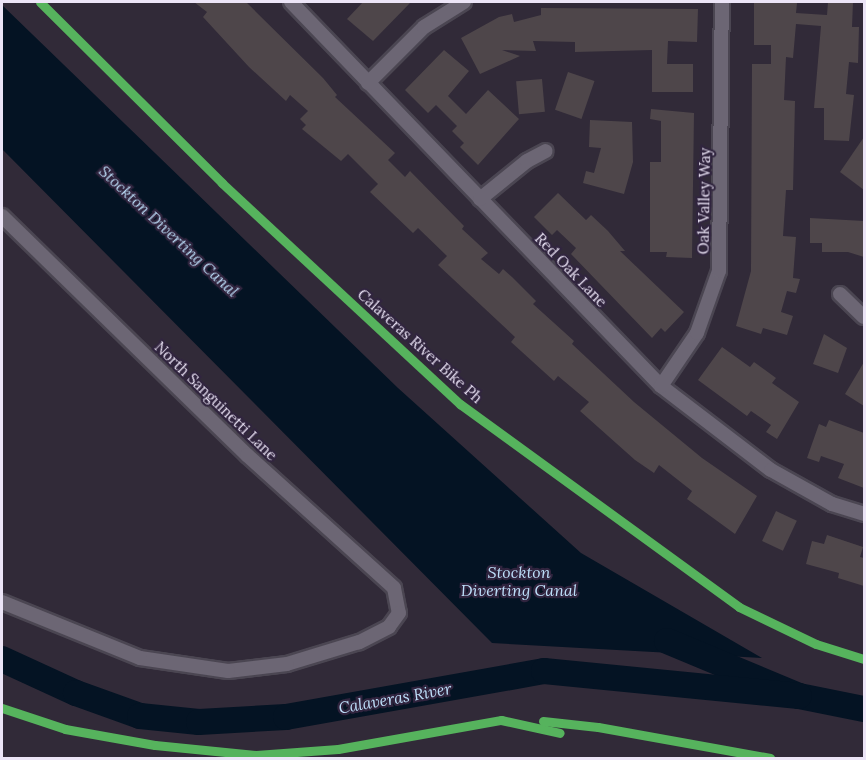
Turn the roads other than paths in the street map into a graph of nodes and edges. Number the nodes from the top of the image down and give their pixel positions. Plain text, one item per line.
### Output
1 (291, 2) edge
2 (464, 2) edge
3 (722, 2) edge
4 (368, 83) junction
5 (546, 152) dead end
6 (480, 199) junction
7 (2, 216) edge
8 (840, 294) dead end
9 (864, 317) edge
10 (661, 386) junction
11 (864, 514) edge
12 (2, 602) edge

1 - 4 street, Red Oak Lane
2 - 4 street
3 - 10 street, Oak Valley Way
4 - 6 street, Red Oak Lane
5 - 6 street
6 - 10 street, Red Oak Lane
7 - 12 street, North Sanguinetti Lane
8 - 9 street
10 - 11 street, Red Oak Lane

